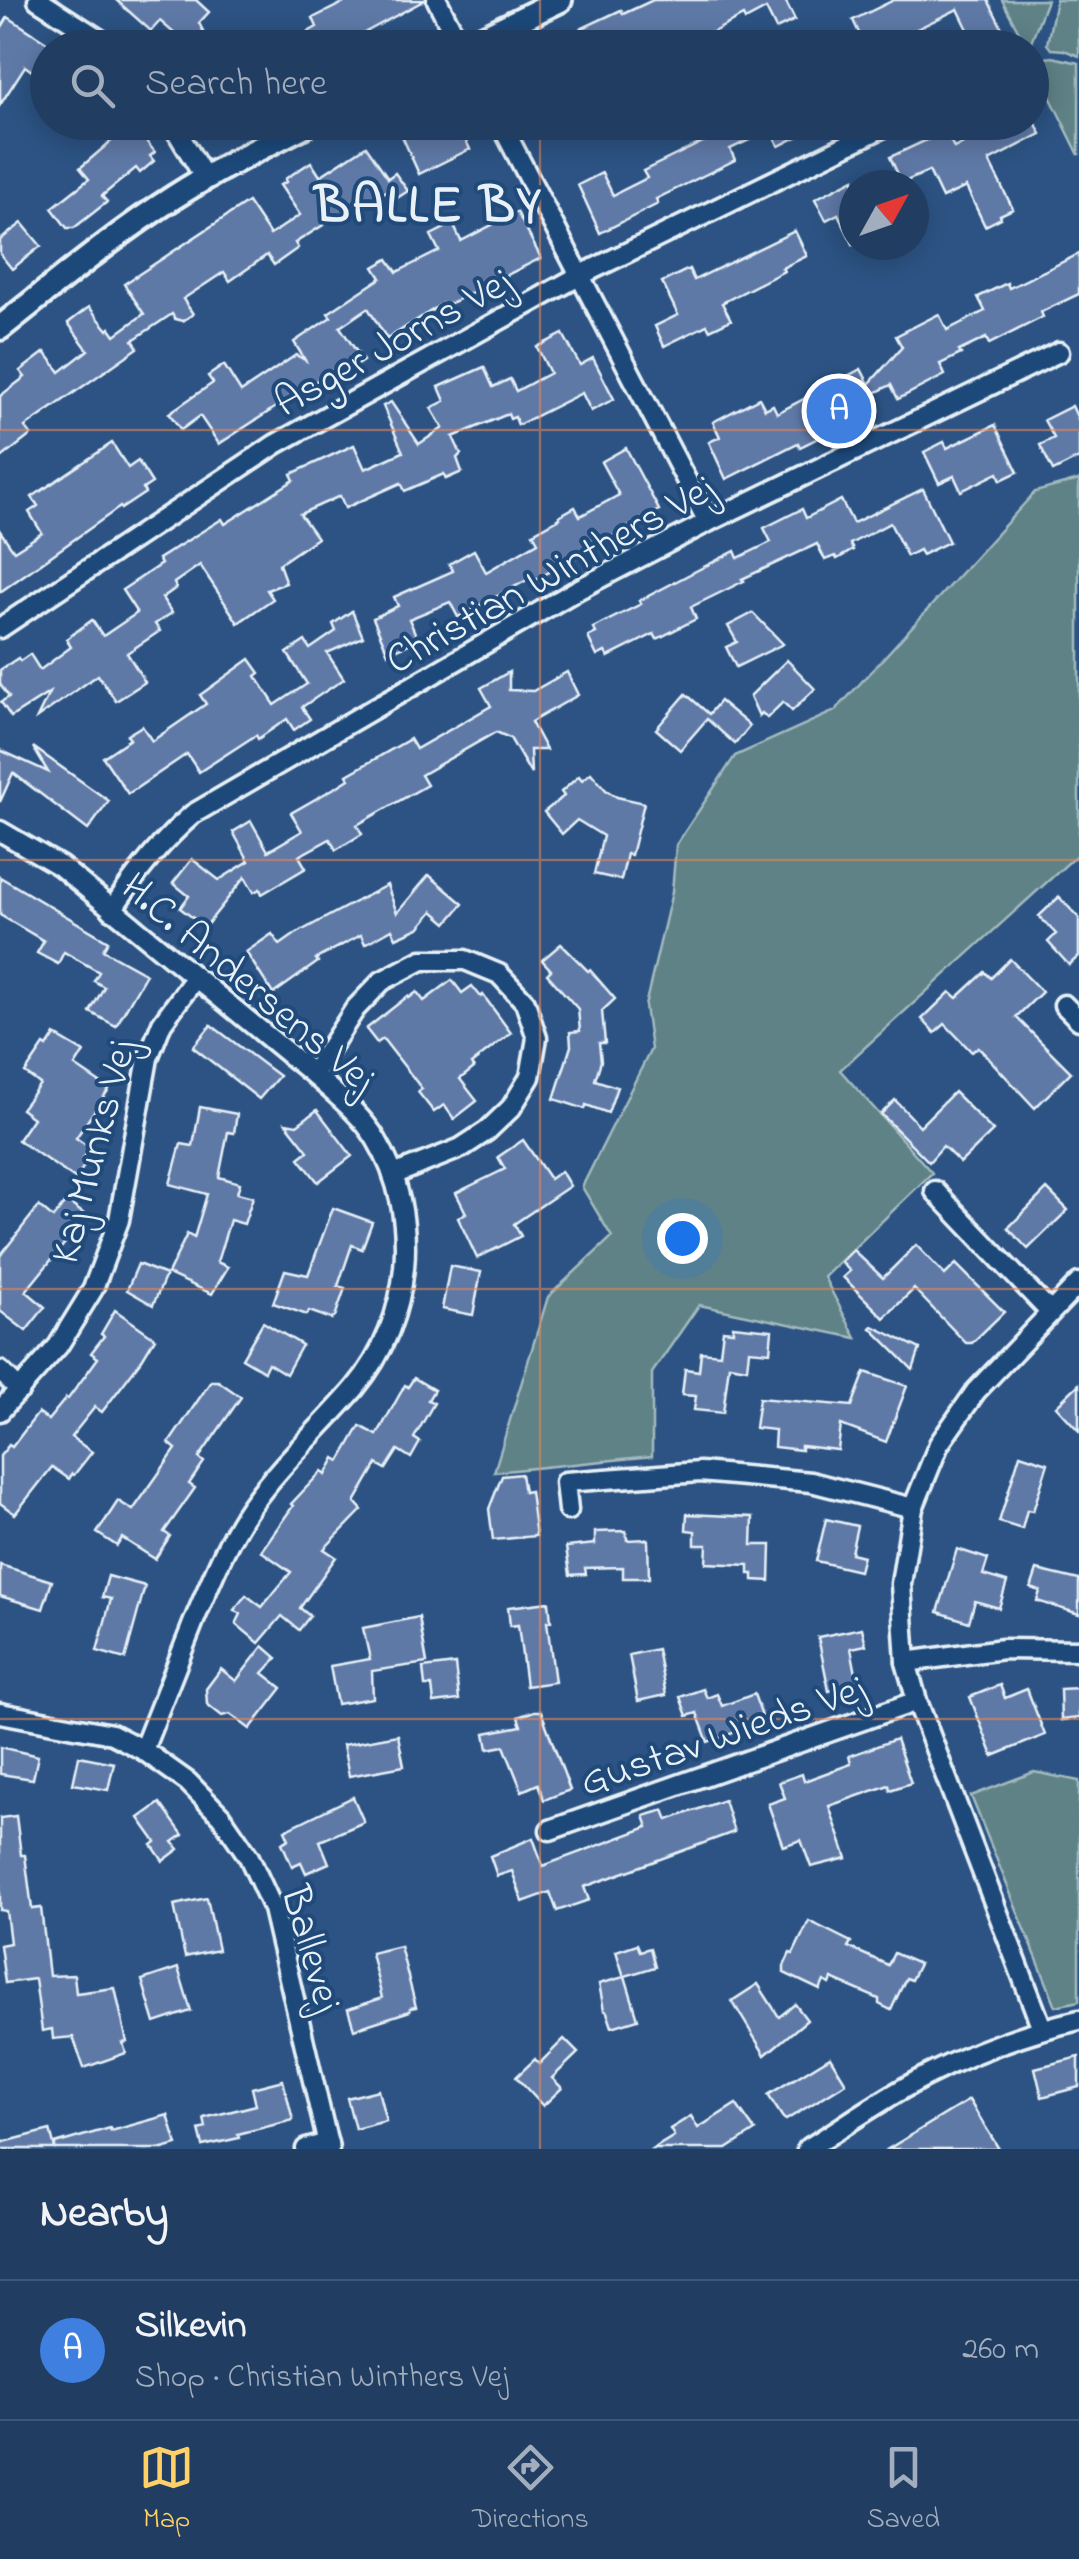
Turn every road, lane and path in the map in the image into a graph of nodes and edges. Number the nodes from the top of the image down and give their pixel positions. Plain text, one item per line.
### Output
1 (38, 0) edge
2 (437, 0) edge
3 (560, 0) edge
4 (85, 30) edge
5 (453, 30) edge
6 (499, 30) edge
7 (183, 140) edge
8 (277, 140) edge
9 (509, 140) edge
10 (857, 140) edge
11 (205, 178) junction
12 (580, 276) junction
13 (0, 328) edge
14 (1059, 352) dead end
15 (708, 522) junction
16 (0, 628) edge
17 (0, 830) edge
18 (112, 910) junction
19 (195, 978) junction
20 (1064, 1005) dead end
21 (1079, 1020) edge
22 (313, 1074) junction
23 (393, 1176) junction
24 (935, 1192) dead end
25 (1079, 1283) edge
26 (1050, 1312) junction
27 (0, 1371) edge
28 (20, 1390) junction
29 (0, 1411) edge
30 (913, 1508) junction
31 (568, 1510) dead end
32 (1079, 1650) edge
33 (906, 1662) junction
34 (918, 1702) junction
35 (0, 1714) edge
36 (143, 1750) junction
37 (550, 1830) dead end
38 (1079, 2020) edge
39 (1042, 2028) junction
40 (328, 2146) edge
41 (306, 2149) edge
42 (806, 2149) edge

1 - 4 street
2 - 5 street
3 - 6 street
7 - 11 street
8 - 11 street
9 - 12 street
10 - 12 street, Asger Jorns Vej
11 - 13 street
12 - 15 street
12 - 16 street, Asger Jorns Vej
14 - 15 street, Christian Winthers Vej
15 - 18 street, Christian Winthers Vej
17 - 18 street, H.C. Andersens Vej
18 - 19 street, H.C. Andersens Vej
19 - 22 street, H.C. Andersens Vej
19 - 28 street, Kaj Munks Vej
20 - 21 street
22 - 23 street, H.C. Andersens Vej
22 - 23 street
23 - 36 street, H.C. Andersens Vej
24 - 26 street
25 - 26 street, Gustav Wieds Vej
26 - 30 street, Gustav Wieds Vej
27 - 28 street
28 - 29 street, Kaj Munks Vej
30 - 31 street
30 - 33 street, Gustav Wieds Vej
32 - 33 street, Gustav Wieds Vej
33 - 34 street, Gustav Wieds Vej
34 - 37 street, Gustav Wieds Vej
34 - 39 street, Gustav Wieds Vej
35 - 36 street, Ballevej
36 - 40 street, Ballevej
38 - 39 street
39 - 42 street
40 - 41 street

